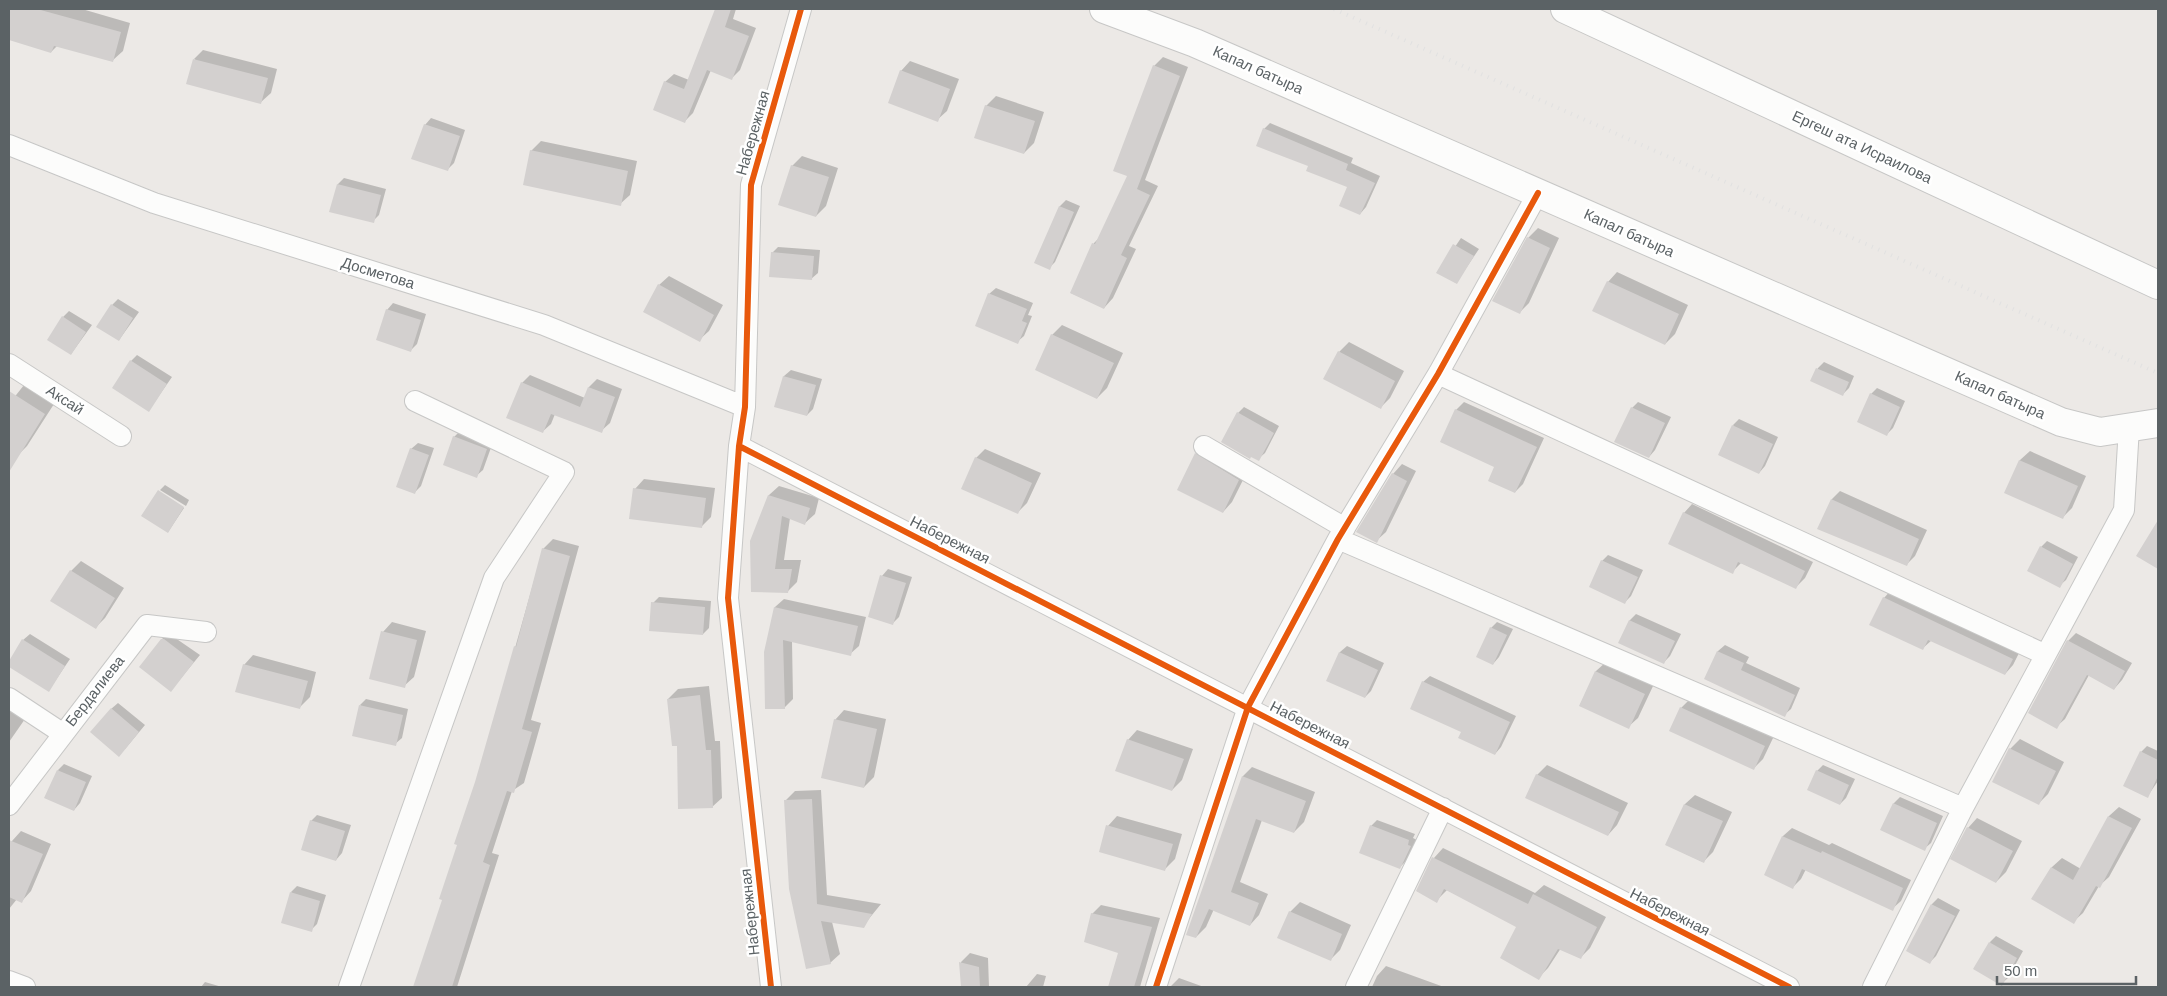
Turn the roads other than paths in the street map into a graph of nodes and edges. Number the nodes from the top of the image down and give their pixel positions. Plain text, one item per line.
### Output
1 (801, 9) edge
2 (1104, 9) edge
3 (1565, 9) edge
4 (9, 145) edge
5 (1538, 192) junction
6 (2158, 285) edge
7 (9, 364) edge
8 (1438, 374) junction
9 (415, 401) dead end
10 (745, 407) junction
11 (2158, 423) edge
12 (2129, 427) junction
13 (122, 436) dead end
14 (739, 446) junction
15 (1204, 446) dead end
16 (1342, 534) junction
17 (206, 632) dead end
18 (2044, 654) junction
19 (9, 698) edge
20 (1248, 707) junction
21 (62, 733) junction
22 (9, 805) edge
23 (1444, 808) junction
24 (1963, 808) junction
25 (9, 981) edge
26 (25, 987) edge
27 (348, 987) edge
28 (771, 987) edge
29 (1156, 987) edge
30 (1356, 987) edge
31 (1789, 987) edge
32 (1873, 987) edge

1 - 10 street, Набережная
2 - 5 main road, Капал батыра
3 - 6 main road, Ергеш ата Исраилова
4 - 10 street, Досметова
5 - 8 street
5 - 12 main road, Капал батыра
7 - 13 street, Аксай
8 - 16 street
8 - 18 street
9 - 27 street
10 - 14 street, Набережная
11 - 12 main road, Капал батыра
12 - 18 street
14 - 20 street, Набережная
14 - 28 street, Набережная
15 - 16 street
16 - 20 street
16 - 24 street
17 - 21 street, Бердалиева
18 - 24 street
19 - 21 street
20 - 23 street, Набережная
20 - 29 street
21 - 22 street, Бердалиева
23 - 30 street
23 - 31 street, Набережная
24 - 32 street
25 - 26 street

